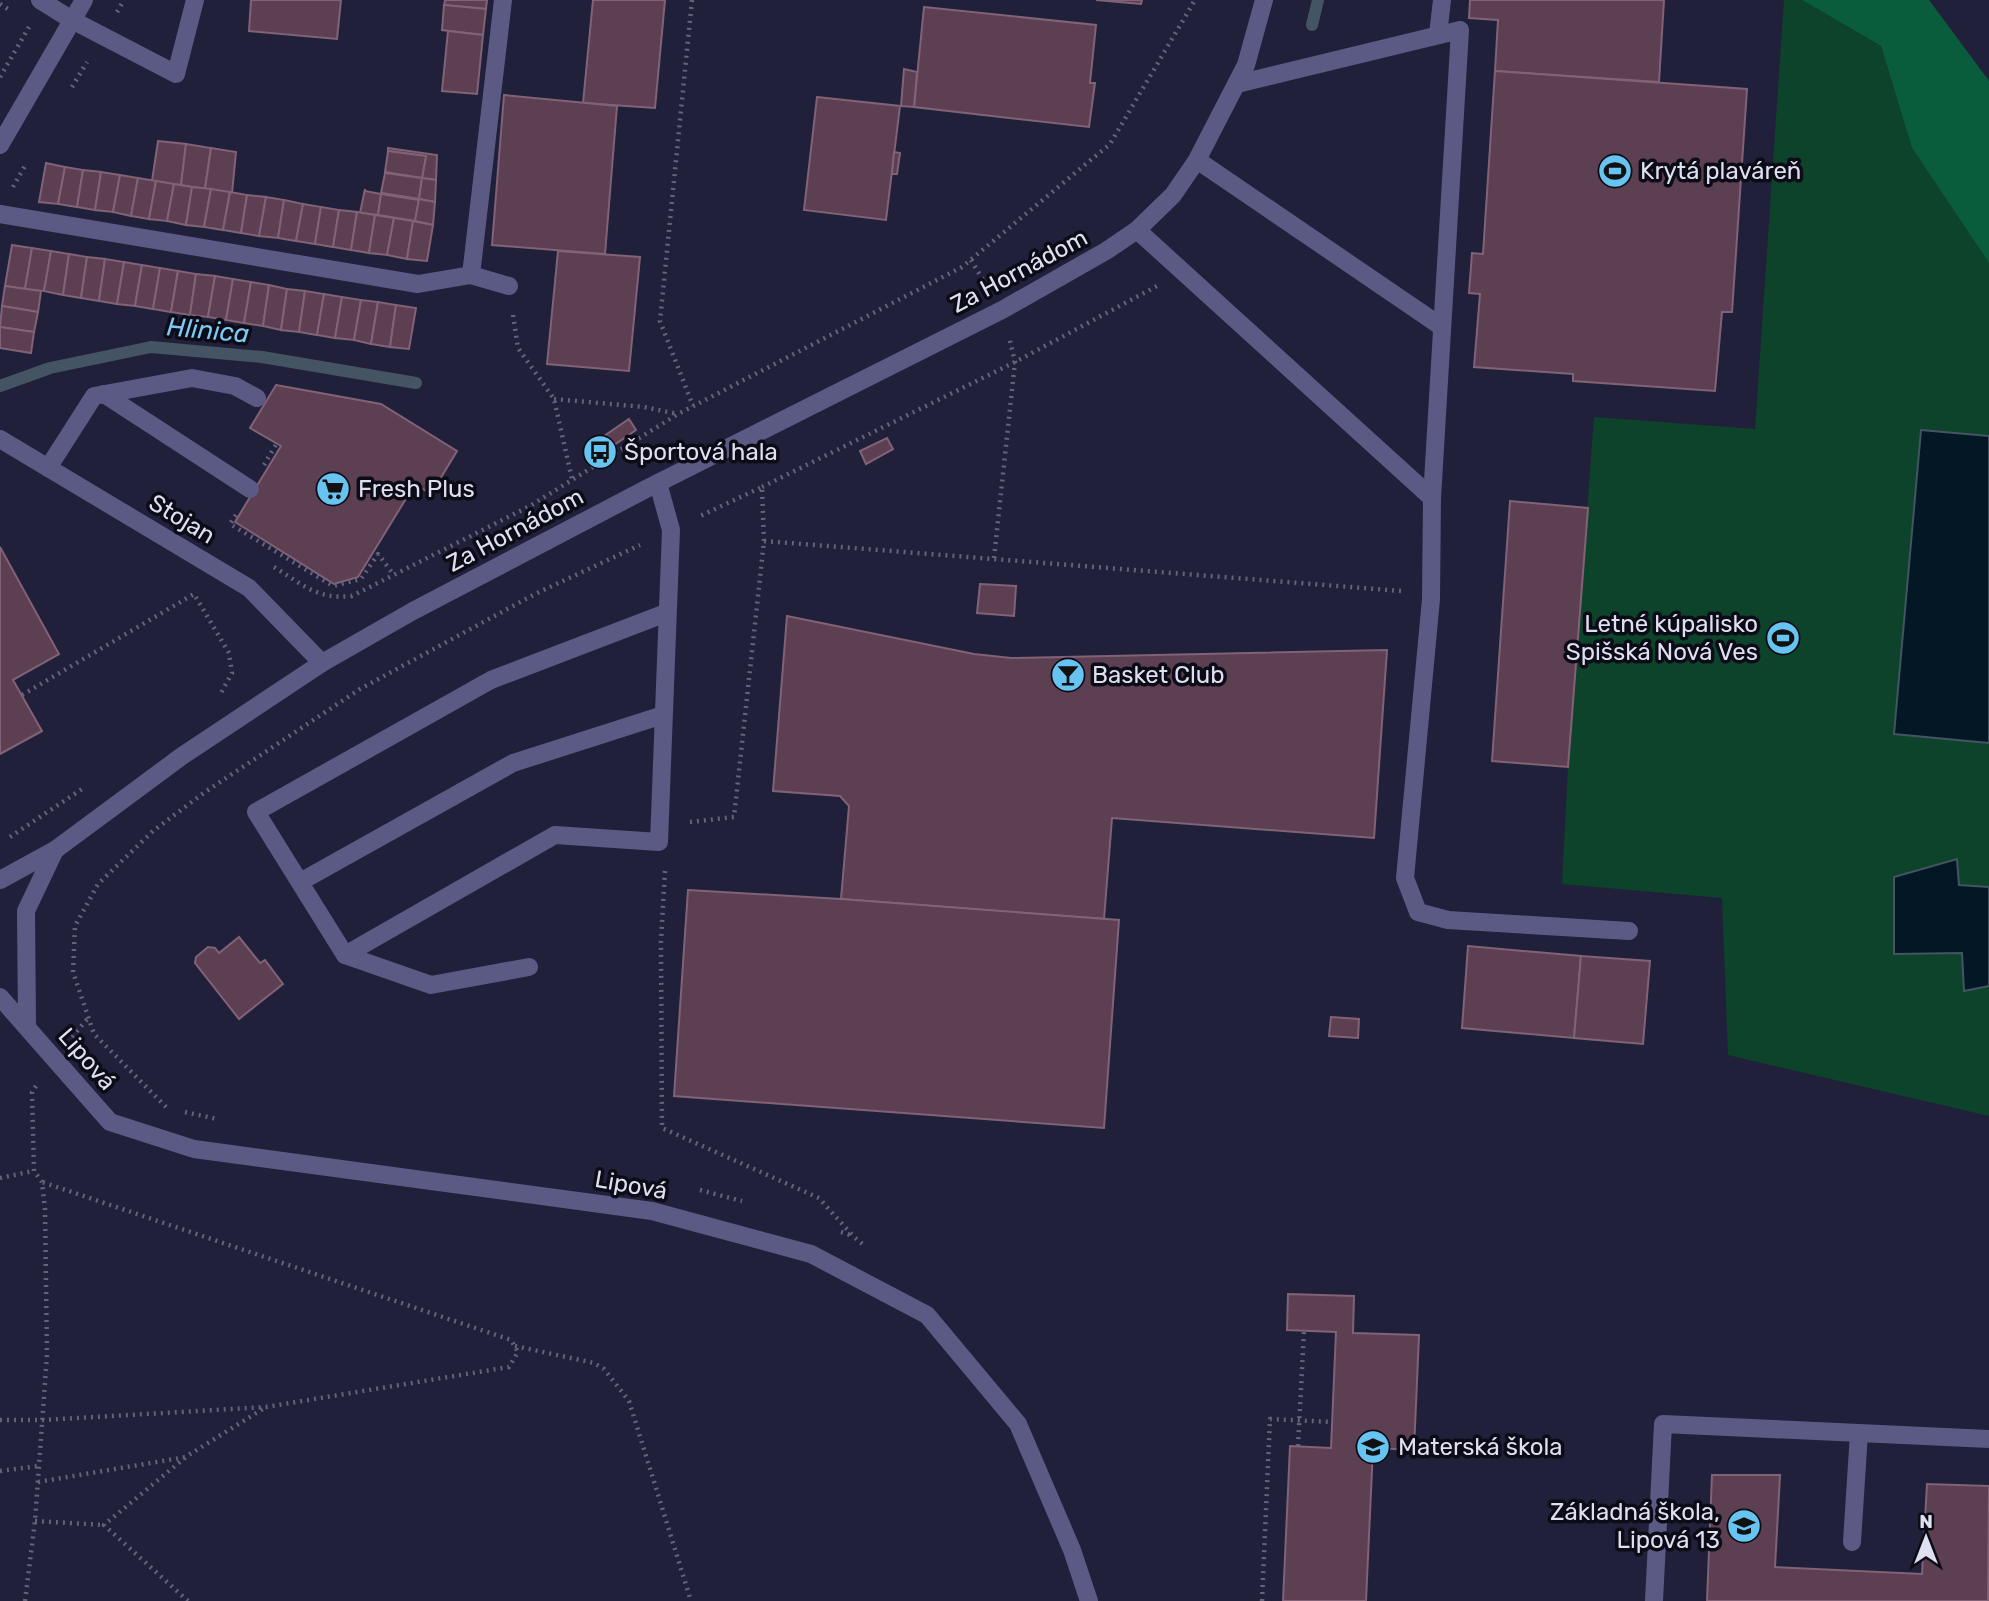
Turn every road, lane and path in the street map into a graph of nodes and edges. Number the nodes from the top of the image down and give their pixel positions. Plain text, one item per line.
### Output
1 (40, 0) edge
2 (84, 0) edge
3 (195, 0) edge
4 (503, 0) edge
5 (692, 0) edge
6 (1195, 0) edge
7 (1265, 0) edge
8 (1442, 0) edge
9 (0, 4) edge
10 (16, 14) dead end
11 (24, 19) dead end
12 (72, 20) junction
13 (1438, 36) junction
14 (0, 78) edge
15 (1237, 84) junction
16 (0, 145) edge
17 (1197, 160) junction
18 (0, 214) edge
19 (1137, 230) junction
20 (971, 260) junction
21 (1184, 272) junction
22 (471, 275) junction
23 (509, 286) joint
24 (1002, 310) junction
25 (1442, 327) junction
26 (1015, 362) junction
27 (104, 394) junction
28 (257, 398) dead end
29 (554, 399) junction
30 (693, 406) junction
31 (678, 414) junction
32 (0, 439) edge
33 (277, 443) dead end
34 (48, 468) junction
35 (572, 479) junction
36 (658, 484) junction
37 (762, 487) dead end
38 (250, 489) junction
39 (1432, 498) junction
40 (764, 541) dead end
41 (994, 558) junction
42 (276, 569) dead end
43 (394, 575) junction
44 (1431, 593) junction
45 (666, 613) junction
46 (433, 649) dead end
47 (322, 663) junction
48 (22, 695) dead end
49 (216, 698) dead end
50 (663, 715) junction
51 (87, 786) dead end
52 (0, 844) edge
53 (55, 850) junction
54 (0, 880) edge
55 (300, 882) junction
56 (1629, 931) dead end
57 (345, 955) junction
58 (529, 967) dead end
59 (0, 997) edge
60 (27, 1025) junction
61 (662, 1033) dead end
62 (53, 1059) junction
63 (219, 1119) dead end
64 (34, 1171) junction
65 (0, 1178) edge
66 (43, 1182) junction
67 (690, 1188) dead end
68 (754, 1205) dead end
69 (828, 1228) dead end
70 (1304, 1331) dead end
71 (514, 1345) junction
72 (266, 1407) junction
73 (0, 1420) edge
74 (43, 1420) junction
75 (1299, 1420) junction
76 (1332, 1422) dead end
77 (1859, 1433) junction
78 (1989, 1439) edge
79 (1298, 1446) dead end
80 (187, 1456) junction
81 (39, 1466) junction
82 (0, 1471) edge
83 (38, 1482) junction
84 (35, 1521) junction
85 (104, 1525) junction
86 (1852, 1542) dead end
87 (25, 1601) edge
88 (188, 1601) edge
89 (691, 1601) edge
90 (1089, 1601) edge
91 (1262, 1601) edge
92 (1654, 1601) edge

1 - 12 street
2 - 12 street
3 - 12 street
4 - 22 street
5 - 30 path
6 - 20 path
7 - 15 street, Za Hornádom
8 - 13 street
9 - 10 path
11 - 14 path
12 - 16 street
13 - 15 street
13 - 25 street
15 - 17 street, Za Hornádom
17 - 19 street, Za Hornádom
17 - 25 street
18 - 22 street
19 - 21 street
19 - 24 street, Za Hornádom
20 - 24 path
20 - 30 path
21 - 26 path
21 - 39 street
22 - 23 street
23 - 29 path
24 - 26 path
24 - 36 street, Za Hornádom
25 - 39 street
26 - 37 path
26 - 41 path
27 - 28 street
27 - 34 street
27 - 38 street
29 - 31 path
29 - 35 path
30 - 31 path
31 - 35 path
32 - 34 street, Stojan
33 - 38 path
34 - 47 street, Stojan
35 - 43 path
36 - 45 street
36 - 47 street, Za Hornádom
38 - 43 path
39 - 44 street
40 - 41 path
41 - 44 path
42 - 43 path
44 - 56 street
45 - 50 street
45 - 55 street
46 - 63 path
47 - 53 street, Za Hornádom
48 - 49 path
50 - 55 street
50 - 57 street
51 - 52 path
53 - 54 street, Za Hornádom
53 - 60 street, Lipová
55 - 57 street
57 - 58 street
59 - 60 street, Lipová
60 - 62 street, Lipová
61 - 69 path
62 - 64 path
62 - 90 street, Lipová
64 - 65 path
64 - 66 path
66 - 71 path
66 - 74 path
67 - 68 path
70 - 75 path
71 - 72 path
71 - 89 path
72 - 74 path
72 - 80 path
73 - 74 path
74 - 81 path
75 - 76 path
75 - 79 path
75 - 91 path
77 - 78 street
77 - 86 street
77 - 92 street
80 - 83 path
80 - 85 path
81 - 82 path
81 - 83 path
83 - 84 path
84 - 85 path
84 - 87 path
85 - 88 path

